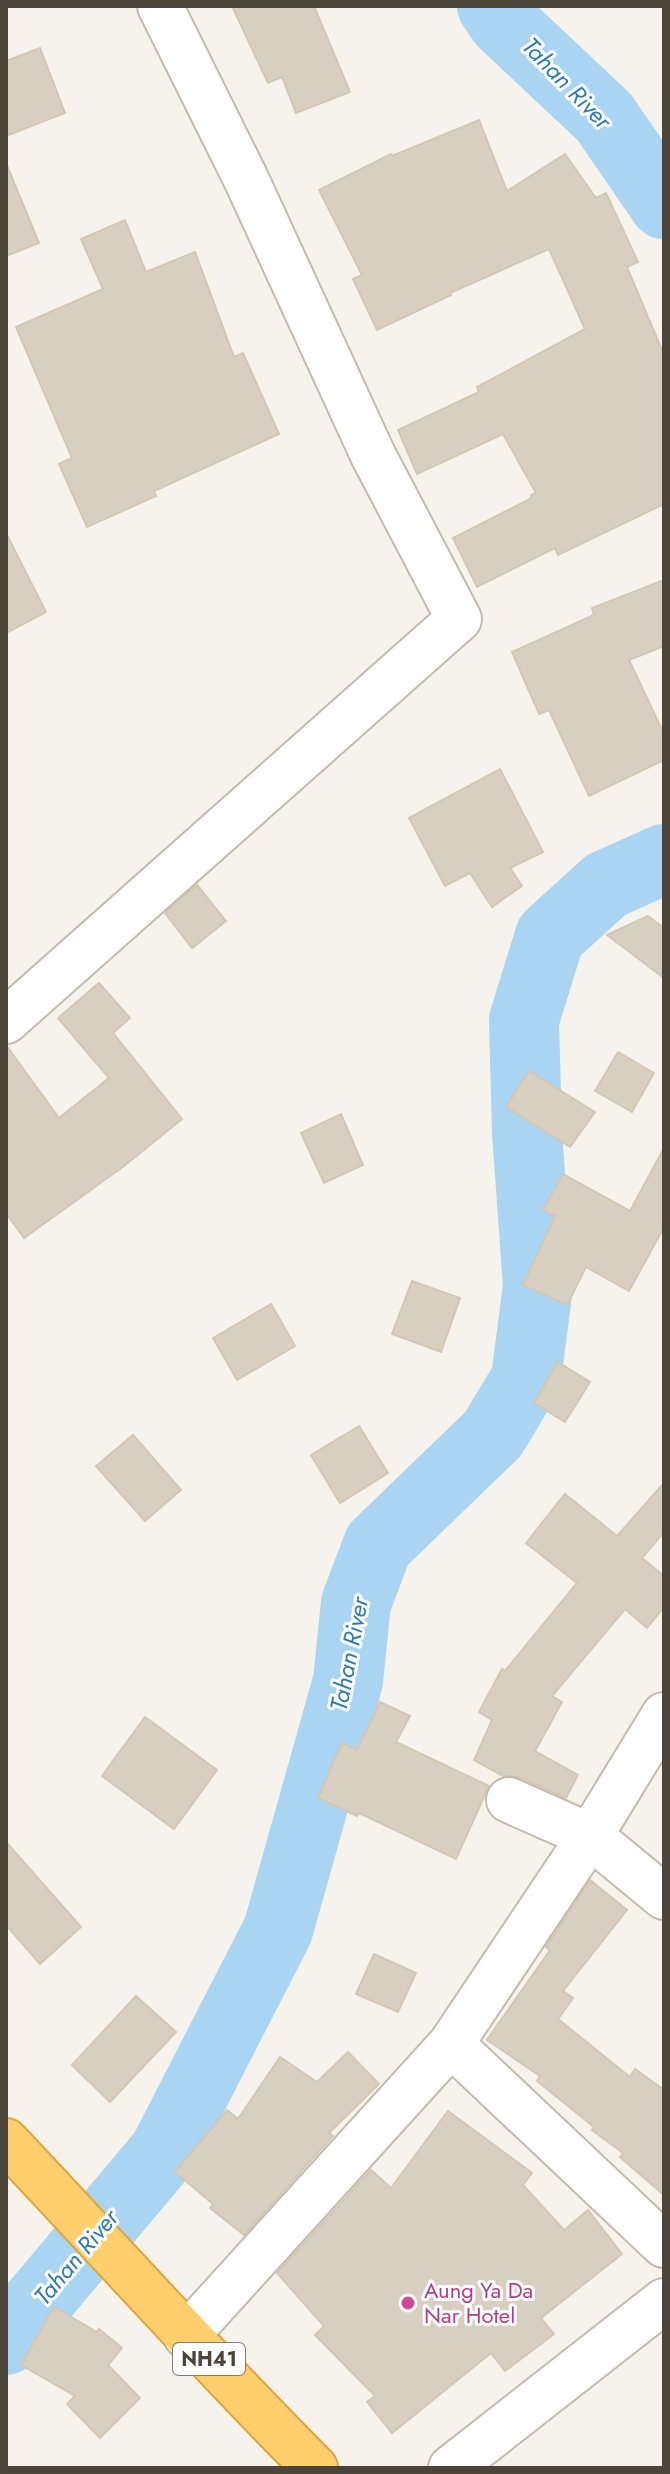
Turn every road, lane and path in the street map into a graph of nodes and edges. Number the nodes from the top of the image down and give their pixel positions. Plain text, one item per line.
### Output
1 (160, 6) edge
2 (6, 1021) edge
3 (664, 1715) edge
4 (509, 1800) dead end
5 (590, 1836) junction
6 (664, 1897) edge
7 (451, 2044) junction
8 (6, 2141) edge
9 (664, 2245) edge
10 (664, 2301) edge
11 (186, 2336) junction
12 (315, 2468) edge
13 (451, 2468) edge

1 - 2 street
3 - 5 street
4 - 5 street
5 - 6 street
5 - 7 street
7 - 9 street
7 - 11 street
8 - 11 highway, NH41
10 - 13 street
11 - 12 highway, NH41

